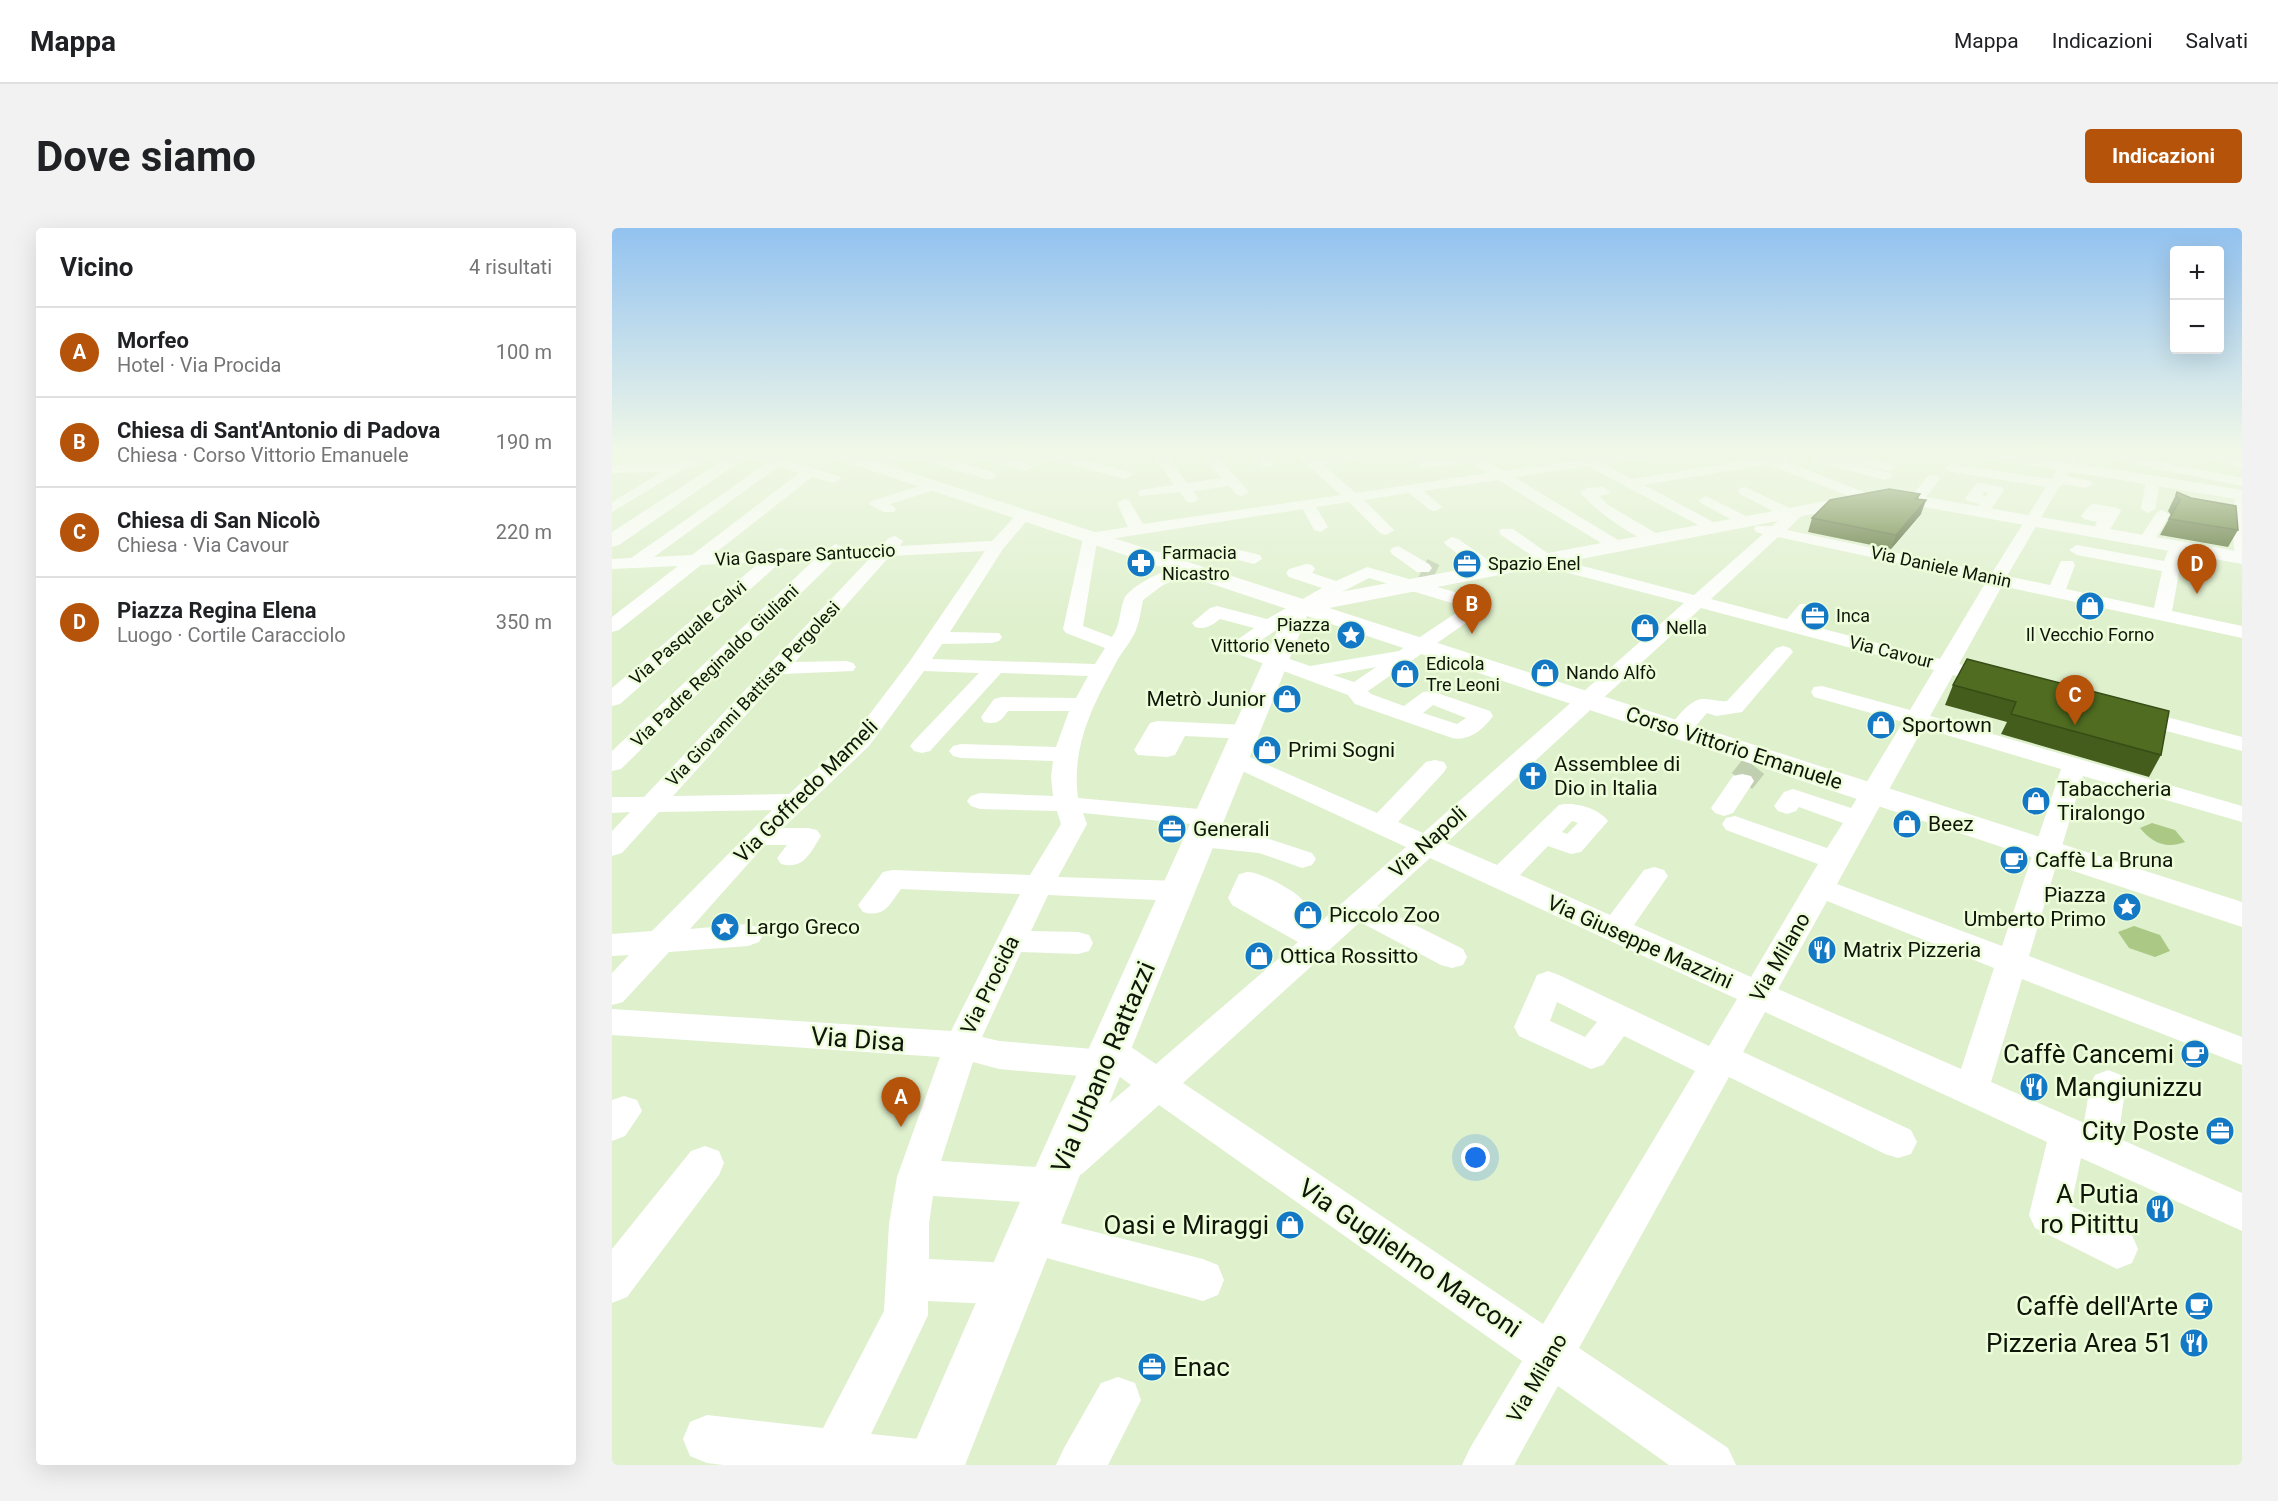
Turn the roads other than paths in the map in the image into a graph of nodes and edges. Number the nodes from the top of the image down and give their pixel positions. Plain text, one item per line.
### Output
1 (660, 509) edge
2 (710, 509) edge
3 (761, 509) edge
4 (1001, 509) edge
5 (1200, 509) edge
6 (1257, 509) edge
7 (1275, 509) edge
8 (1310, 509) edge
9 (1364, 509) edge
10 (1556, 509) edge
11 (1604, 509) edge
12 (1677, 509) edge
13 (1720, 509) edge
14 (1785, 509) edge
15 (1814, 509) edge
16 (1995, 509) edge
17 (2038, 509) edge
18 (2099, 509) edge
19 (2155, 509) edge
20 (2237, 509) edge
21 (1259, 511) junction
22 (1794, 513) junction
23 (1023, 516) junction
24 (1208, 519) junction
25 (2031, 520) junction
26 (1741, 522) junction
27 (2103, 526) junction
28 (1320, 527) dead end
29 (1713, 528) junction
30 (1100, 529) junction
31 (1138, 530) junction
32 (1386, 530) dead end
33 (1507, 532) dead end
34 (1655, 538) junction
35 (612, 541) edge
36 (1452, 542) dead end
37 (2162, 544) junction
38 (890, 546) junction
39 (998, 546) junction
40 (1617, 546) junction
41 (837, 548) junction
42 (937, 549) junction
43 (784, 550) junction
44 (2078, 550) dead end
45 (2242, 550) edge
46 (1398, 551) dead end
47 (1152, 558) junction
48 (2242, 558) edge
49 (1254, 559) dead end
50 (695, 560) junction
51 (1544, 560) junction
52 (635, 562) junction
53 (926, 563) dead end
54 (612, 564) edge
55 (2067, 565) dead end
56 (2165, 567) junction
57 (1185, 569) junction
58 (1306, 569) dead end
59 (1489, 575) junction
60 (612, 579) edge
61 (1998, 579) junction
62 (1430, 580) junction
63 (1334, 586) junction
64 (2056, 592) junction
65 (1695, 601) junction
66 (1296, 605) junction
67 (1807, 608) dead end
68 (2154, 613) junction
69 (1202, 623) dead end
70 (1266, 625) junction
71 (612, 626) edge
72 (1791, 627) junction
73 (2242, 632) edge
74 (936, 638) junction
75 (992, 638) dead end
76 (1425, 646) junction
77 (1783, 652) dead end
78 (1109, 658) junction
79 (918, 665) junction
80 (846, 667) dead end
81 (996, 667) junction
82 (1947, 667) junction
83 (777, 668) junction
84 (1286, 668) junction
85 (1981, 676) edge
86 (1822, 693) dead end
87 (1360, 695) junction
88 (612, 699) edge
89 (1587, 700) junction
90 (1084, 705) junction
91 (2117, 711) edge
92 (1482, 716) dead end
93 (992, 717) dead end
94 (1916, 720) junction
95 (1679, 730) junction
96 (2242, 744) edge
97 (922, 746) dead end
98 (1241, 746) junction
99 (961, 750) dead end
100 (1146, 750) dead end
101 (1065, 754) junction
102 (612, 764) edge
103 (2068, 764) junction
104 (1435, 767) dead end
105 (1752, 768) junction
106 (980, 801) dead end
107 (795, 802) junction
108 (651, 804) junction
109 (1065, 804) junction
110 (612, 805) edge
111 (1787, 806) dead end
112 (1867, 807) junction
113 (2242, 814) edge
114 (1595, 820) dead end
115 (1380, 825) junction
116 (1206, 829) junction
117 (758, 837) junction
118 (1425, 845) junction
119 (612, 846) edge
120 (2040, 848) junction
121 (791, 858) dead end
122 (1302, 859) dead end
123 (1827, 875) junction
124 (1654, 876) dead end
125 (1500, 879) junction
126 (1249, 881) dead end
127 (1038, 886) junction
128 (1178, 891) junction
129 (873, 905) dead end
130 (1354, 908) junction
131 (2242, 915) edge
132 (1615, 930) junction
133 (748, 935) dead end
134 (1320, 940) junction
135 (661, 941) junction
136 (1012, 941) junction
137 (1078, 943) dead end
138 (612, 945) edge
139 (1452, 957) dead end
140 (2006, 963) junction
141 (612, 993) edge
142 (1758, 995) junction
143 (1619, 1018) junction
144 (612, 1022) edge
145 (961, 1045) junction
146 (2242, 1051) edge
147 (1107, 1057) junction
148 (1719, 1062) junction
149 (1158, 1084) junction
150 (2108, 1085) dead end
151 (1971, 1091) junction
152 (2083, 1141) junction
153 (1898, 1142) dead end
154 (705, 1163) dead end
155 (916, 1177) junction
156 (1055, 1178) junction
157 (2242, 1212) edge
158 (1032, 1235) junction
159 (2117, 1249) dead end
160 (907, 1279) junction
161 (1203, 1280) dead end
162 (612, 1282) edge
163 (1011, 1284) junction
164 (1551, 1354) junction
165 (1118, 1400) dead end
166 (706, 1439) dead end
167 (833, 1460) edge
168 (929, 1465) edge
169 (935, 1465) edge
170 (1081, 1465) edge
171 (1487, 1465) edge
172 (1711, 1465) edge

1 - 35 main road
2 - 52 street
3 - 50 street
4 - 23 main road
5 - 24 street
6 - 21 street
7 - 21 street
8 - 28 street
9 - 32 street
10 - 40 street
11 - 34 street
12 - 29 street
13 - 26 street
14 - 22 street, Via Daniele Manin
15 - 22 main road
16 - 25 main road
17 - 25 street, Via Milano
18 - 27 street
19 - 37 street
20 - 45 street
21 - 24 street
22 - 26 main road
22 - 61 street, Via Daniele Manin
22 - 65 street, Via Napoli
23 - 30 main road
23 - 39 street, Via Goffredo Mameli
24 - 31 street
25 - 27 main road
25 - 61 street, Via Milano
26 - 29 main road
27 - 37 main road
29 - 34 main road
30 - 31 street
30 - 31 street
30 - 47 main road
30 - 78 street
33 - 51 street, Via Cavour
34 - 40 main road
36 - 59 street
37 - 48 main road
37 - 56 street
38 - 41 street, Via Gaspare Santuccio
38 - 42 street, Via Gaspare Santuccio
38 - 83 street, Via Giovanni Battista Pergolesi
39 - 42 street, Via Gaspare Santuccio
39 - 74 street, Via Goffredo Mameli
40 - 51 main road
41 - 43 street, Via Gaspare Santuccio
41 - 102 street, Via Padre Reginaldo Giuliani
42 - 53 street
43 - 50 street, Via Gaspare Santuccio
43 - 88 street, Via Pasquale Calvi
44 - 56 street
46 - 62 street
47 - 49 street
47 - 57 main road
50 - 52 street, Via Gaspare Santuccio
50 - 71 street
51 - 59 main road
51 - 65 street, Via Cavour
52 - 54 street, Via Gaspare Santuccio
52 - 60 street
55 - 64 street
56 - 68 street
57 - 66 main road
57 - 78 street, Via Procida
58 - 63 street
59 - 62 main road
61 - 64 street, Via Daniele Manin
61 - 82 street, Via Milano
62 - 63 street
62 - 66 main road
62 - 76 street
62 - 76 street
63 - 66 street
64 - 68 street, Via Daniele Manin
65 - 72 street, Via Cavour
65 - 89 street, Via Napoli
66 - 70 street
66 - 76 main road, Corso Vittorio Emanuele
66 - 84 main road, Via Urbano Rattazzi
67 - 72 street
68 - 73 street, Via Daniele Manin
69 - 70 street
70 - 84 street
72 - 82 street, Via Cavour
74 - 75 street
74 - 79 street, Via Goffredo Mameli
76 - 84 street
76 - 87 street
76 - 89 main road, Corso Vittorio Emanuele
77 - 95 street
78 - 81 street
78 - 90 street, Via Procida
79 - 81 street
79 - 107 street, Via Goffredo Mameli
80 - 83 street
81 - 97 street
82 - 85 street, Via Cavour
82 - 94 street, Via Milano
83 - 108 street, Via Giovanni Battista Pergolesi
84 - 87 street
84 - 98 main road, Via Urbano Rattazzi
86 - 94 street
87 - 92 street
89 - 95 main road, Corso Vittorio Emanuele
89 - 118 street, Via Napoli
90 - 93 street
90 - 101 street, Via Procida
91 - 96 street
94 - 103 street
94 - 112 street, Via Milano
95 - 105 main road, Corso Vittorio Emanuele
98 - 100 street
98 - 115 street, Via Giuseppe Mazzini
98 - 116 main road, Via Urbano Rattazzi
99 - 101 street
101 - 109 street, Via Procida
103 - 113 street
103 - 120 street
104 - 115 street
105 - 112 main road, Corso Vittorio Emanuele
105 - 123 street
106 - 109 street
107 - 108 street
107 - 117 street, Via Goffredo Mameli
108 - 110 street
108 - 119 street, Via Giovanni Battista Pergolesi
109 - 116 street
109 - 127 street, Via Procida
111 - 112 street
112 - 120 main road, Corso Vittorio Emanuele
112 - 123 street, Via Milano
114 - 125 street
115 - 118 street, Via Giuseppe Mazzini
116 - 122 street
116 - 128 main road, Via Urbano Rattazzi
117 - 121 street
117 - 135 street, Via Goffredo Mameli
118 - 125 street, Via Giuseppe Mazzini
118 - 130 street, Via Napoli
120 - 131 main road, Corso Vittorio Emanuele
120 - 140 street
123 - 140 street
123 - 142 street, Via Milano
124 - 132 street
125 - 132 street, Via Giuseppe Mazzini
126 - 134 street
127 - 128 street
127 - 129 street
127 - 136 street, Via Procida
128 - 147 main road, Via Urbano Rattazzi
130 - 134 street, Via Napoli
130 - 139 street
132 - 142 street, Via Giuseppe Mazzini
133 - 135 street
134 - 149 street, Via Napoli
135 - 138 street
135 - 141 street, Via Goffredo Mameli
136 - 137 street
136 - 145 street, Via Procida
140 - 146 street
140 - 151 street
142 - 148 street, Via Milano
142 - 151 street, Via Giuseppe Mazzini
143 - 143 street
143 - 148 street
144 - 145 street, Via Disa
145 - 147 street, Via Disa
145 - 155 street, Via Procida
147 - 149 street, Via Guglielmo Marconi
147 - 156 main road, Via Urbano Rattazzi
148 - 153 street
148 - 164 street, Via Milano
149 - 156 street, Via Napoli
149 - 164 street, Via Guglielmo Marconi
150 - 152 street
151 - 152 street, Via Giuseppe Mazzini
152 - 157 street, Via Giuseppe Mazzini
152 - 159 street
154 - 162 street
155 - 156 street
155 - 160 street, Via Procida
156 - 158 main road, Via Urbano Rattazzi
158 - 161 street
158 - 163 main road, Via Urbano Rattazzi
160 - 163 street
160 - 167 street, Via Procida
163 - 169 main road, Via Urbano Rattazzi
164 - 171 street, Via Milano
164 - 172 street, Via Guglielmo Marconi
165 - 170 street
166 - 167 street
167 - 168 street

